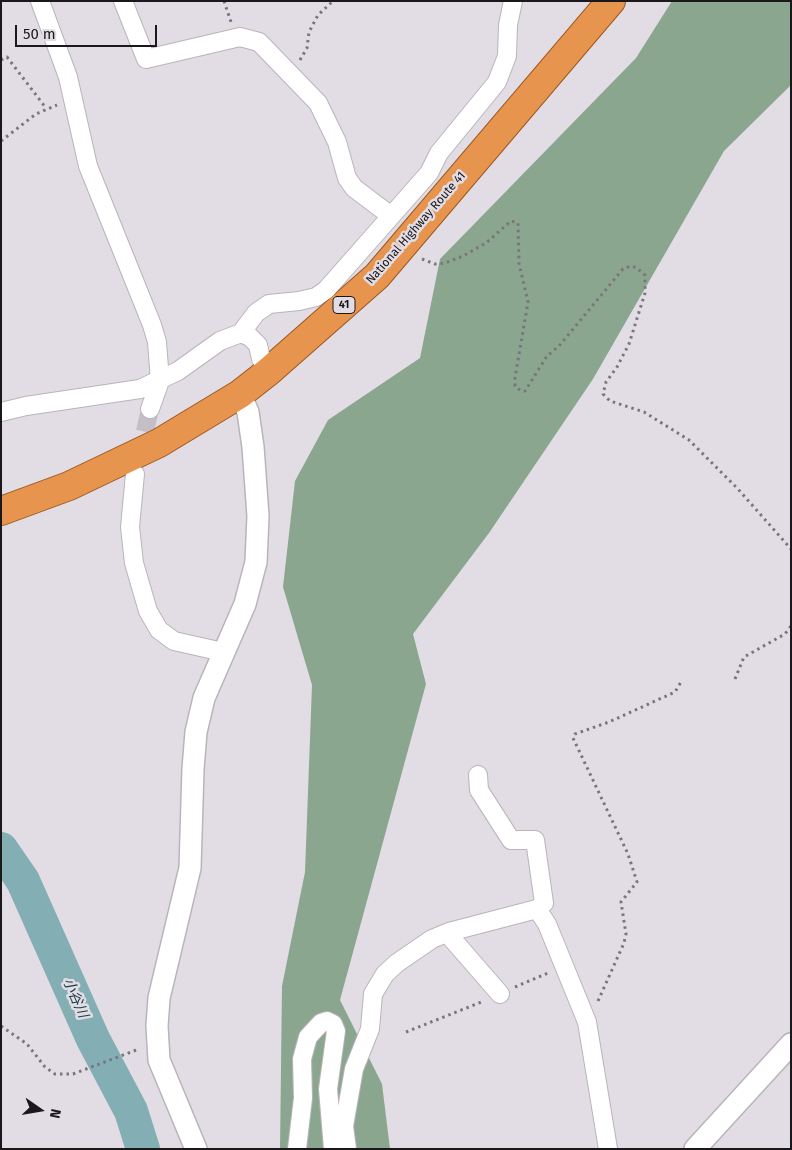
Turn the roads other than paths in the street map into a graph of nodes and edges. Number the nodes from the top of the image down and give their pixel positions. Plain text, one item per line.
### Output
1 (40, 1) edge
2 (123, 1) edge
3 (513, 1) edge
4 (611, 1) edge
5 (391, 216) junction
6 (241, 334) junction
7 (268, 372) junction
8 (160, 381) junction
9 (240, 394) junction
10 (150, 410) tunnel mouth
11 (1, 412) edge
12 (135, 474) tunnel mouth
13 (1, 511) edge
14 (223, 652) junction
15 (478, 775) dead end
16 (537, 909) junction
17 (447, 933) junction
18 (500, 994) dead end
19 (791, 1044) edge
20 (196, 1149) edge
21 (297, 1149) edge
22 (333, 1149) edge
23 (347, 1149) edge
24 (608, 1149) edge
25 (695, 1149) edge

1 - 8 street
2 - 5 street
3 - 5 street
4 - 7 highway, National Highway Route 41 / 41
5 - 6 street
6 - 7 street
6 - 8 street
7 - 9 highway, National Highway Route 41 / 41
8 - 10 street
8 - 11 street
9 - 13 highway, National Highway Route 41 / 41
9 - 14 street
12 - 14 street
14 - 20 street
15 - 16 street
16 - 17 street
16 - 24 street
17 - 18 street
17 - 23 street
19 - 25 street
21 - 22 street

